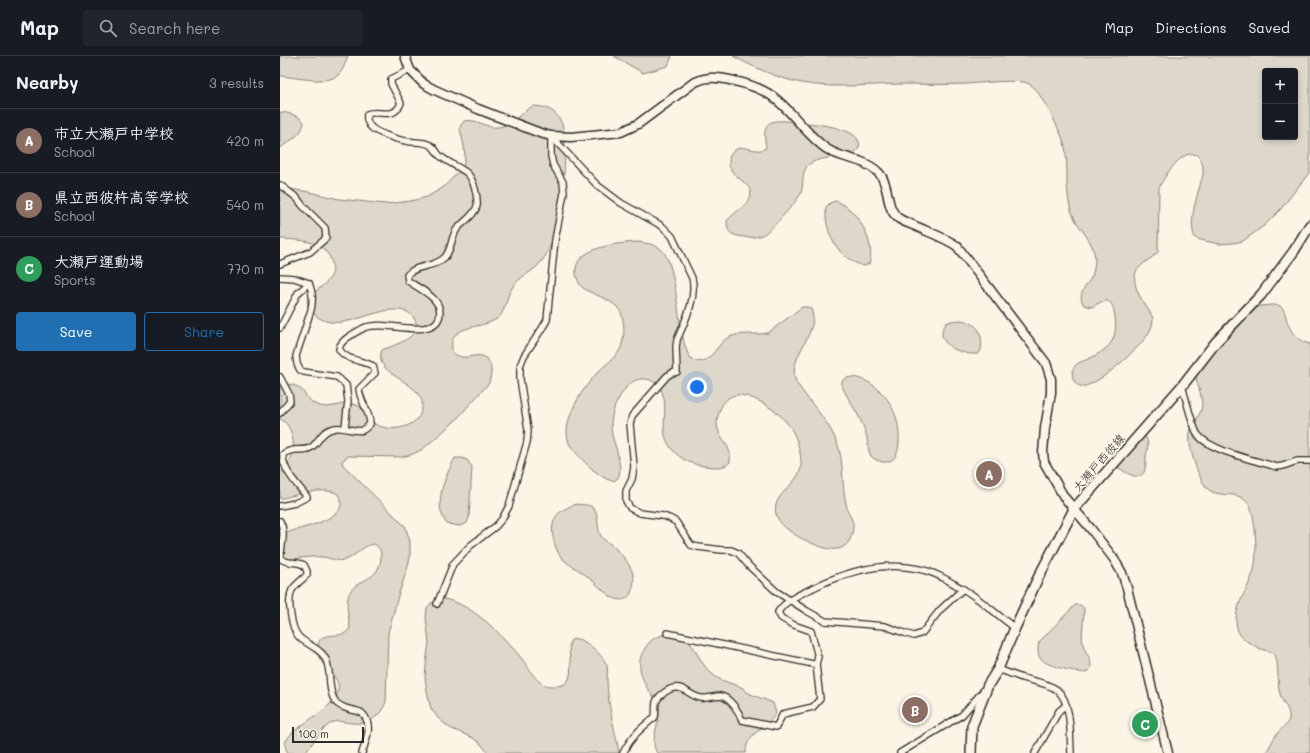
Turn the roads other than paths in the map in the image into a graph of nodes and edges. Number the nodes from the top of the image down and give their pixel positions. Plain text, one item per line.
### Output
1 (405, 56) edge
2 (410, 70) junction
3 (551, 136) junction
4 (280, 185) edge
5 (1310, 226) edge
6 (280, 264) edge
7 (280, 277) edge
8 (309, 283) junction
9 (280, 328) edge
10 (280, 376) edge
11 (1182, 386) junction
12 (280, 413) edge
13 (345, 427) junction
14 (1310, 461) edge
15 (280, 506) edge
16 (1074, 509) junction
17 (280, 521) edge
18 (963, 589) junction
19 (790, 600) junction
20 (437, 604) dead end
21 (1015, 628) junction
22 (667, 633) dead end
23 (816, 664) junction
24 (998, 670) junction
25 (988, 685) junction
26 (1066, 705) junction
27 (362, 753) edge
28 (623, 753) edge
29 (900, 753) edge
30 (971, 753) edge
31 (1035, 753) edge
32 (1071, 753) edge
33 (1168, 753) edge

1 - 2 street
2 - 3 street
2 - 13 street
3 - 16 street
3 - 19 street
3 - 20 street
4 - 6 street
5 - 11 main road, 大瀬戸西彼線
7 - 8 street
8 - 9 street
8 - 13 street
10 - 12 street
11 - 14 street
11 - 16 main road, 大瀬戸西彼線
13 - 15 street
16 - 21 main road, 大瀬戸西彼線
16 - 33 street
17 - 27 street
18 - 19 street
18 - 19 street
18 - 21 street
19 - 23 street
21 - 24 main road, 大瀬戸西彼線
22 - 23 street
23 - 28 street
24 - 25 main road, 大瀬戸西彼線
24 - 26 street
25 - 29 street
25 - 30 main road, 大瀬戸西彼線
26 - 31 street
26 - 32 street

